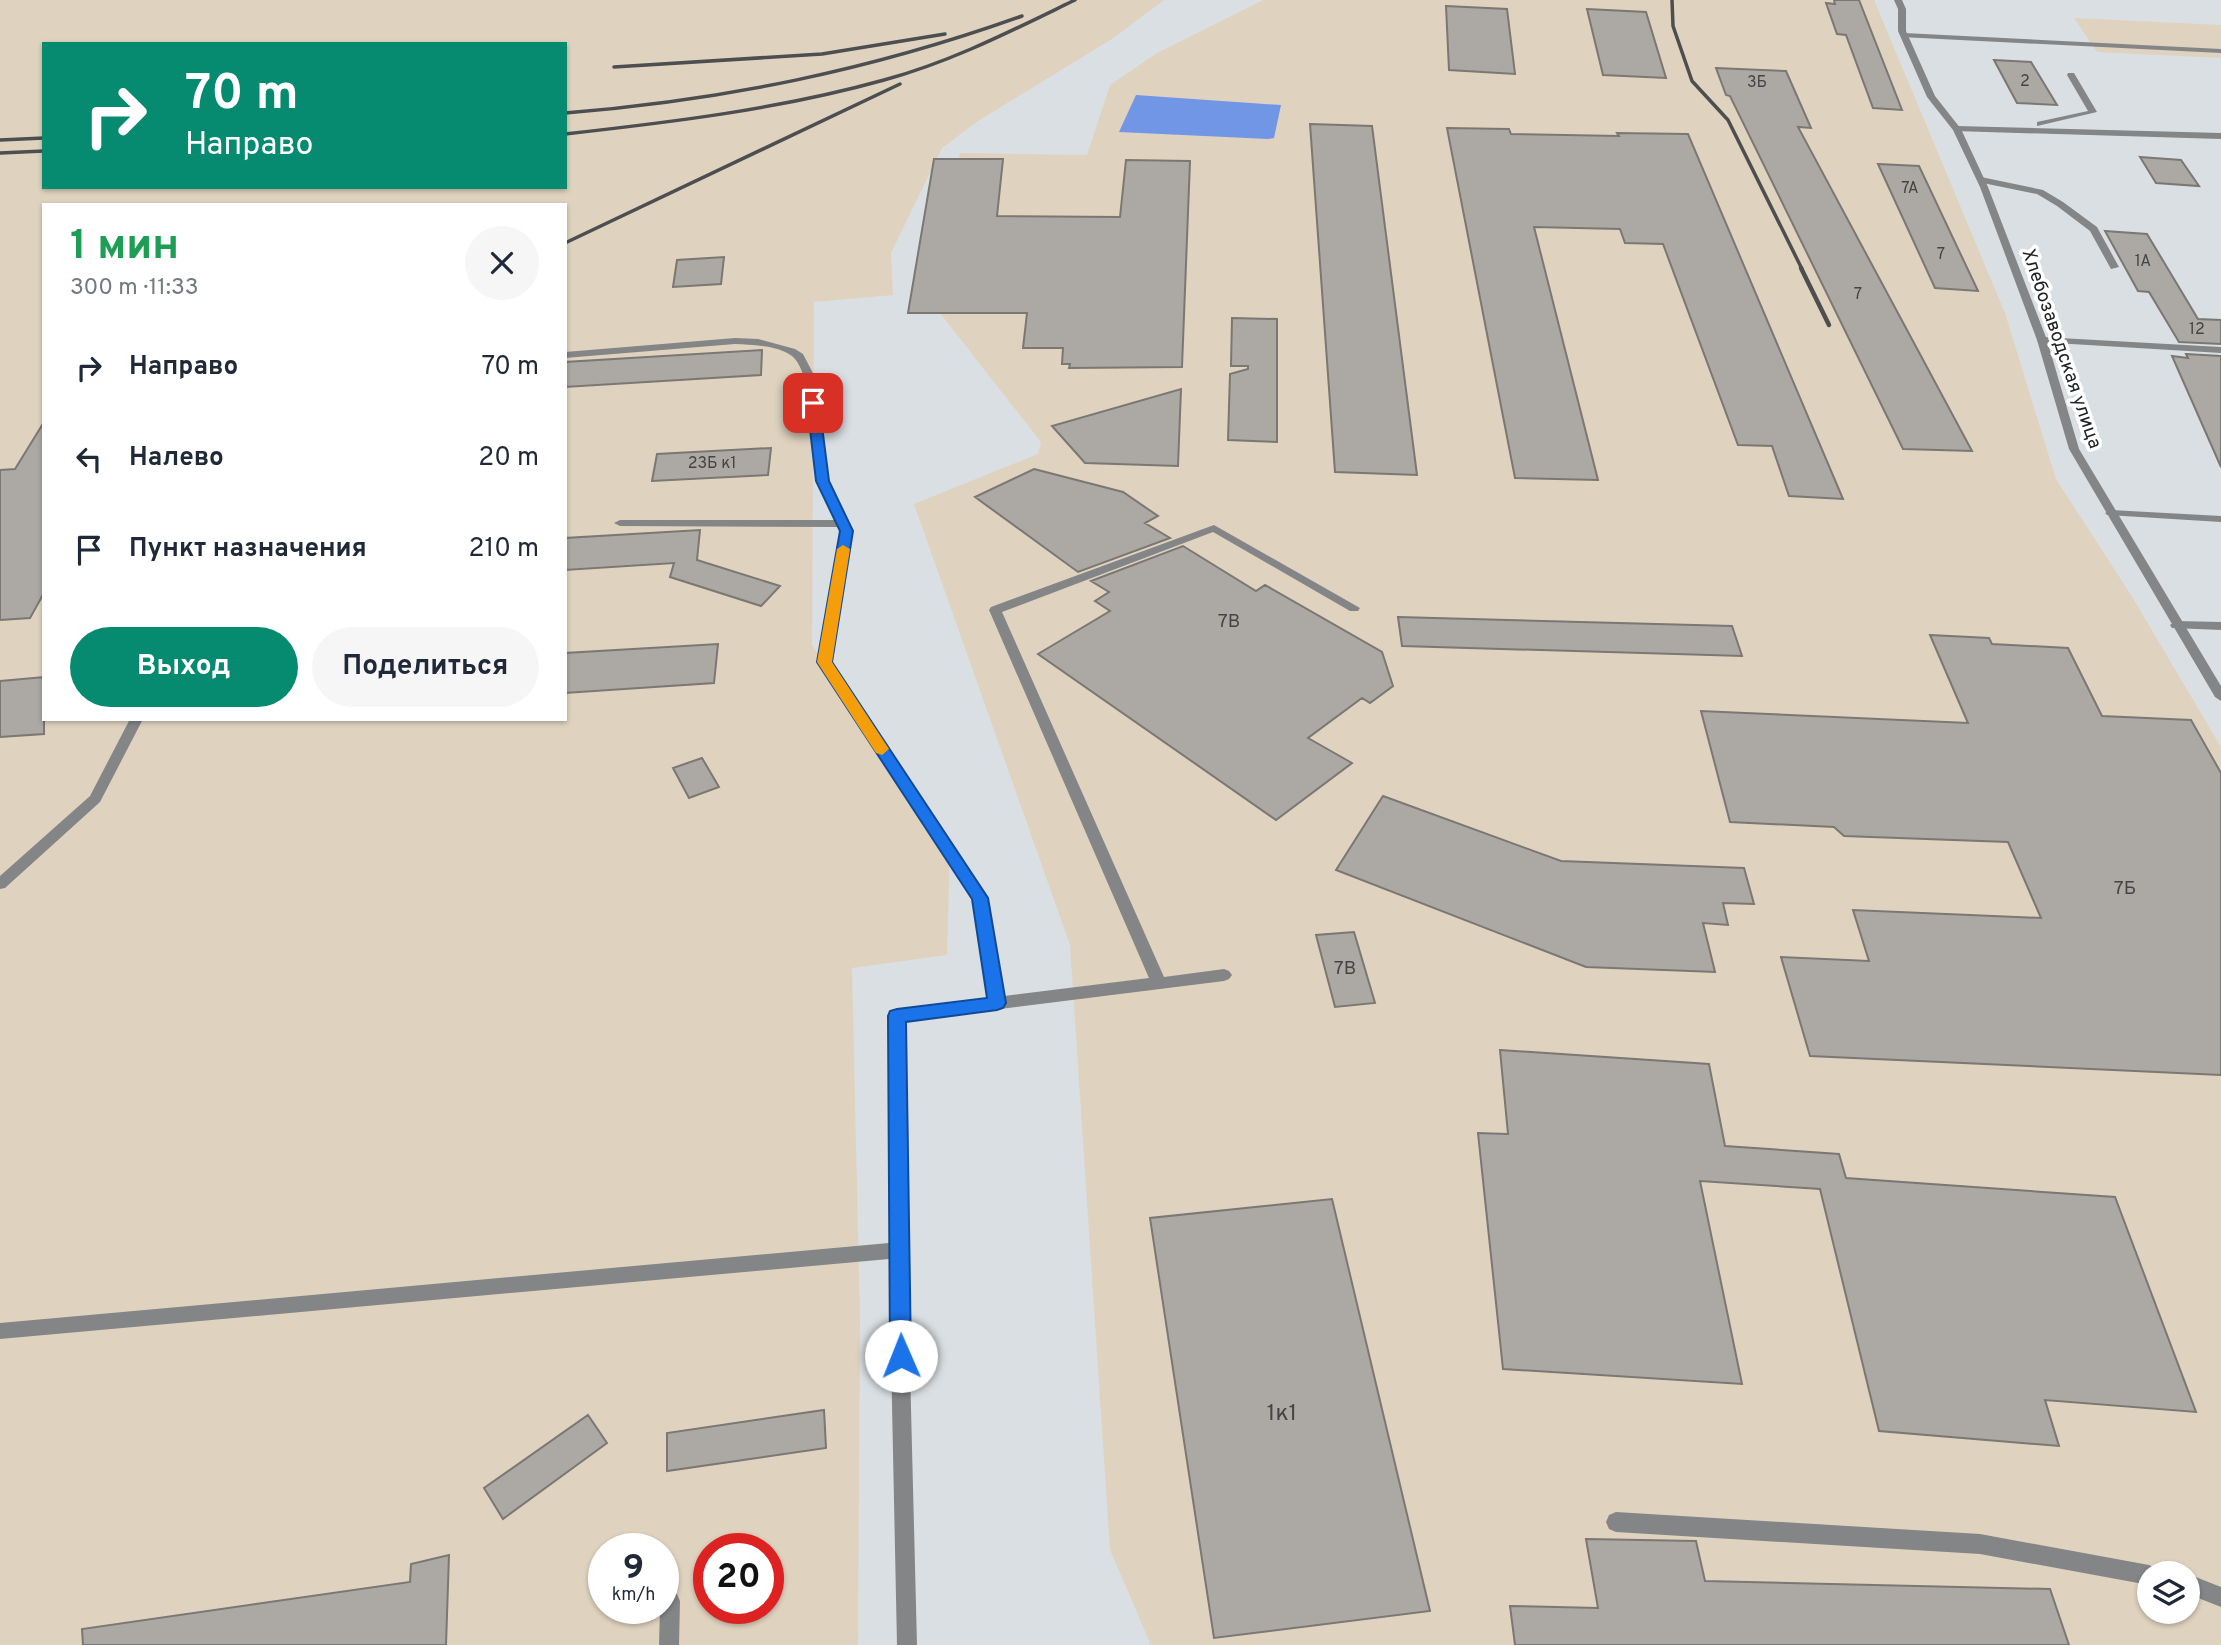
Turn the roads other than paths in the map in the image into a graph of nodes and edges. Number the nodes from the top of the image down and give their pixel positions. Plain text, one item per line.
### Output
1 (1898, 0) edge
2 (1904, 35) junction
3 (2221, 51) edge
4 (2071, 75) dead end
5 (1957, 129) junction
6 (2022, 129) junction
7 (2216, 136) edge
8 (2221, 150) edge
9 (1981, 180) junction
10 (2114, 267) dead end
11 (2042, 340) junction
12 (2221, 349) edge
13 (567, 355) edge
14 (2111, 513) junction
15 (2221, 519) edge
16 (620, 523) dead end
17 (843, 524) junction
18 (1354, 608) dead end
19 (2176, 625) junction
20 (2221, 626) edge
21 (2221, 697) edge
22 (136, 721) edge
23 (0, 884) edge
24 (1224, 975) dead end
25 (1159, 983) junction
26 (997, 1003) junction
27 (898, 1250) junction
28 (0, 1331) edge
29 (1616, 1522) dead end
30 (2137, 1573) edge
31 (2200, 1589) edge
32 (2221, 1597) edge
33 (669, 1624) edge
34 (669, 1645) edge
35 (907, 1645) edge

1 - 2 street, Хлебозаводская улица
2 - 3 street
2 - 5 street, Хлебозаводская улица
4 - 6 street
5 - 6 street
5 - 9 street, Хлебозаводская улица
6 - 7 street
7 - 8 street
9 - 10 street
9 - 11 street, Хлебозаводская улица
11 - 12 street
11 - 14 street, Хлебозаводская улица
13 - 17 street
14 - 15 street
14 - 19 street, Хлебозаводская улица
16 - 17 street
17 - 26 street
18 - 25 street
19 - 20 street
19 - 21 street, Хлебозаводская улица
22 - 23 street
24 - 25 street
25 - 26 street
26 - 27 street
27 - 28 street
27 - 35 street
29 - 30 street
31 - 32 street
33 - 34 street

